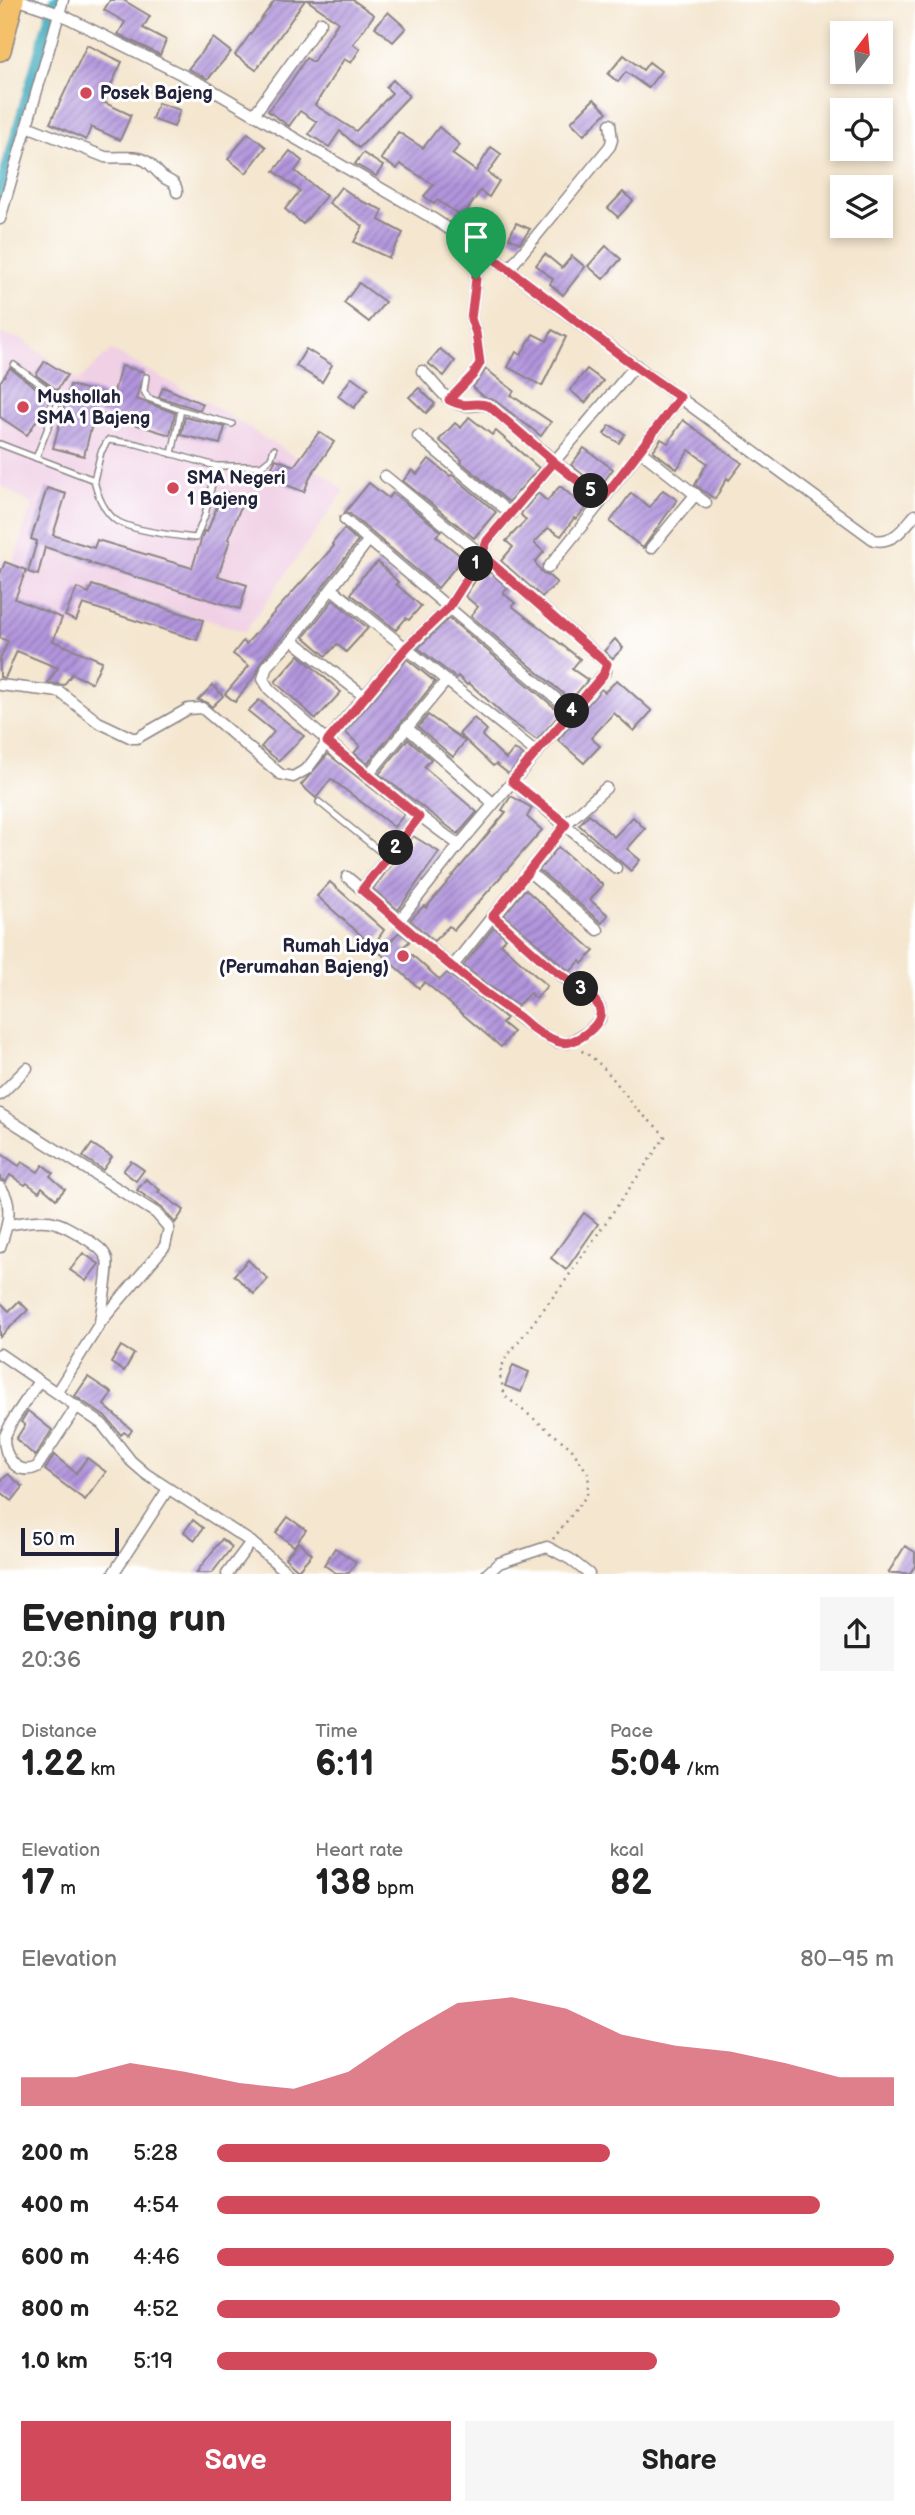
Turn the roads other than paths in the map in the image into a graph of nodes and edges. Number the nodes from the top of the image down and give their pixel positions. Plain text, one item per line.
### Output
1 (19, 0) edge
2 (63, 0) edge
3 (23, 3) edge
4 (57, 13) junction
5 (321, 22) dead end
6 (0, 50) edge
7 (255, 113) junction
8 (610, 124) dead end
9 (27, 126) junction
10 (177, 192) dead end
11 (0, 219) edge
12 (474, 245) junction
13 (509, 269) junction
14 (14, 365) dead end
15 (636, 365) junction
16 (422, 371) dead end
17 (146, 377) dead end
18 (680, 397) junction
19 (449, 400) junction
20 (181, 410) junction
21 (232, 424) dead end
22 (418, 436) dead end
23 (0, 444) edge
24 (274, 449) dead end
25 (640, 450) junction
26 (172, 454) junction
27 (36, 458) junction
28 (554, 462) junction
29 (216, 466) junction
30 (385, 477) dead end
31 (94, 480) junction
32 (696, 494) junction
33 (602, 500) junction
34 (706, 503) dead end
35 (511, 514) junction
36 (915, 515) edge
37 (345, 520) dead end
38 (368, 541) junction
39 (651, 548) dead end
40 (482, 555) junction
41 (548, 568) dead end
42 (332, 589) junction
43 (449, 607) junction
44 (292, 640) junction
45 (407, 647) junction
46 (446, 681) junction
47 (0, 685) edge
48 (364, 696) junction
49 (571, 711) junction
50 (406, 727) junction
51 (327, 742) junction
52 (536, 752) junction
53 (368, 775) junction
54 (512, 781) junction
55 (606, 788) dead end
56 (319, 802) dead end
57 (493, 803) junction
58 (419, 817) junction
59 (566, 824) junction
60 (460, 845) junction
61 (387, 858) junction
62 (616, 868) dead end
63 (528, 871) junction
64 (346, 877) dead end
65 (362, 890) junction
66 (493, 916) junction
67 (399, 922) junction
68 (598, 930) dead end
69 (452, 967) junction
70 (27, 1068) dead end
71 (0, 1095) edge
72 (0, 1114) edge
73 (0, 1187) edge
74 (8, 1225) junction
75 (0, 1247) edge
76 (100, 1323) junction
77 (0, 1354) edge
78 (39, 1381) junction
79 (57, 1392) junction
80 (77, 1406) junction
81 (168, 1489) junction
82 (251, 1542) junction
83 (113, 1573) edge
84 (227, 1573) edge
85 (289, 1573) edge
86 (487, 1573) edge
87 (589, 1573) edge

1 - 3 street
2 - 4 street
3 - 4 street
3 - 6 highway
4 - 7 street
4 - 9 street
5 - 7 street
7 - 12 street
8 - 13 street
9 - 10 street
9 - 11 street
12 - 13 street
12 - 19 street
13 - 15 street
14 - 27 lane
15 - 18 street
15 - 28 street
16 - 19 street
17 - 20 lane
18 - 25 street
18 - 36 street
19 - 28 street
20 - 21 lane
20 - 26 lane
22 - 35 street
23 - 27 lane
24 - 29 lane
25 - 32 street
25 - 33 street
26 - 29 lane
26 - 31 lane
27 - 31 lane
28 - 33 street
28 - 35 street
29 - 31 lane
30 - 40 street
32 - 34 street
32 - 39 street
33 - 41 street
35 - 40 street
37 - 38 street
38 - 42 street
38 - 43 street
40 - 43 street
40 - 49 street
42 - 44 street
42 - 45 street
43 - 45 street
43 - 49 street
44 - 48 street
44 - 51 street
45 - 46 street
45 - 48 street
46 - 50 street
46 - 52 street
47 - 51 street
48 - 51 street
49 - 52 street
50 - 53 street
50 - 57 street
51 - 53 street
52 - 54 street
53 - 58 street
54 - 57 street
54 - 59 street
55 - 59 street
56 - 61 lane
57 - 60 street
58 - 60 street
58 - 61 street
59 - 62 street
59 - 63 street
60 - 67 street
61 - 65 street
63 - 66 street
63 - 68 street
64 - 65 street
65 - 67 street
66 - 69 street
66 - 69 street
67 - 69 street
70 - 71 street
72 - 76 street
73 - 74 street
74 - 75 street
74 - 76 street
76 - 79 street
77 - 78 street
78 - 79 street
78 - 80 street
79 - 80 street
80 - 81 street
81 - 82 street
81 - 83 street
82 - 84 street
82 - 85 street
86 - 87 street

